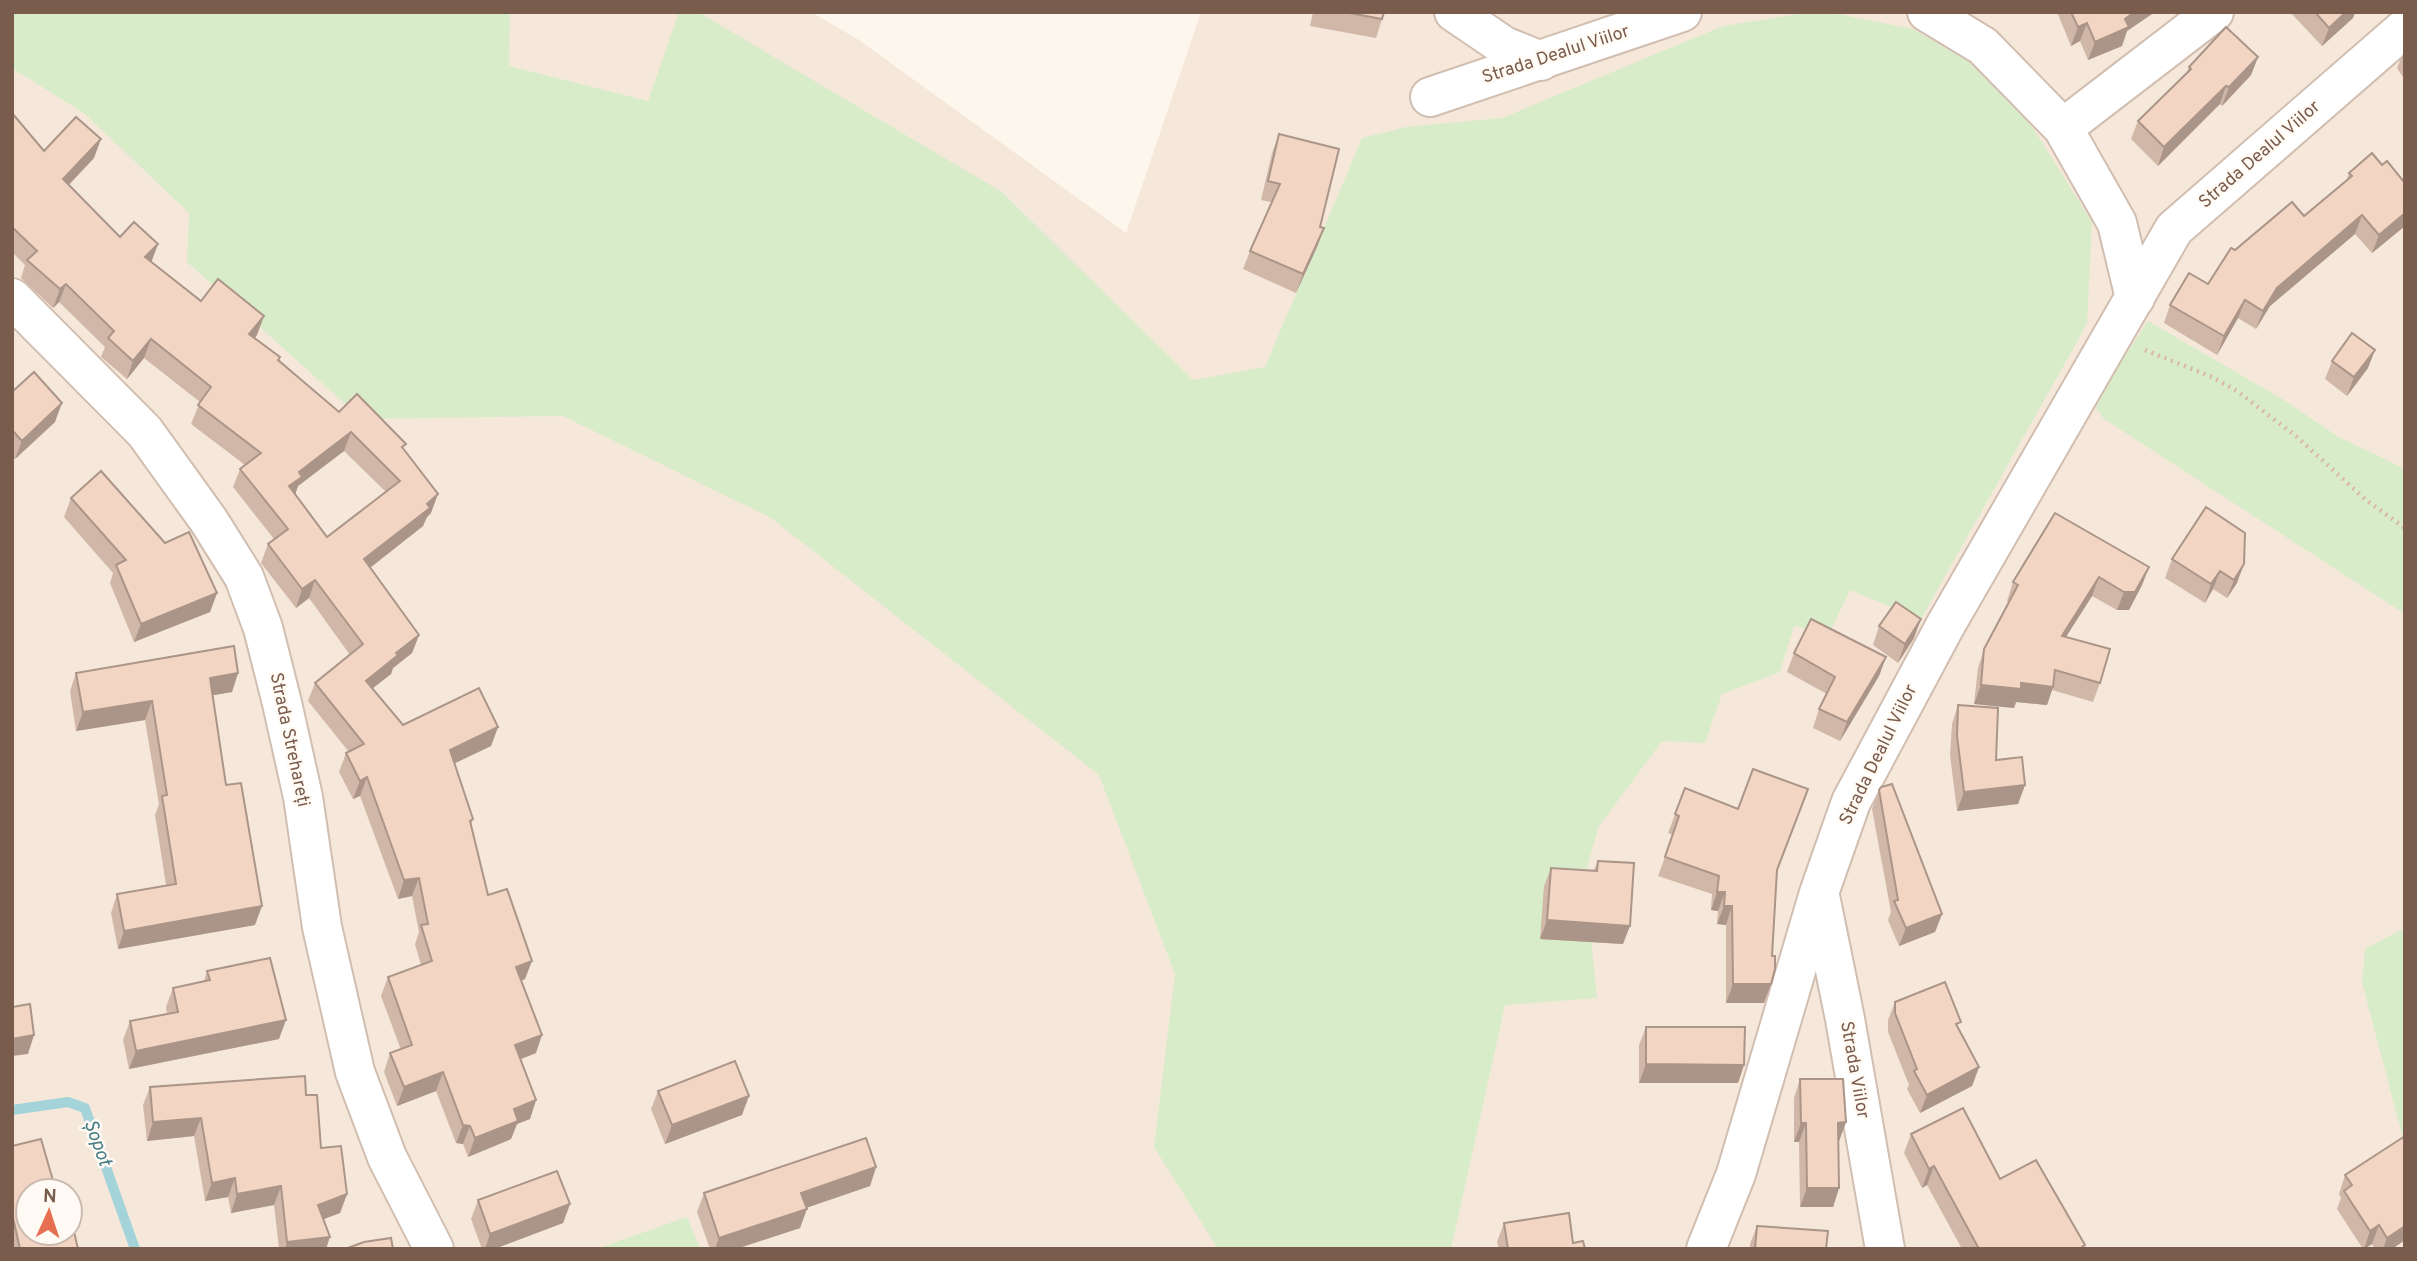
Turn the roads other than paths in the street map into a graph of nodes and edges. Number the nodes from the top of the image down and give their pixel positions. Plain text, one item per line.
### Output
1 (1454, 12) edge
2 (1682, 12) edge
3 (1927, 12) edge
4 (2214, 12) edge
5 (2405, 28) edge
6 (1541, 61) junction
7 (1430, 97) dead end
8 (2063, 128) junction
9 (2134, 298) junction
10 (21, 319) edge
11 (1819, 893) junction
12 (434, 1249) edge
13 (1706, 1249) edge
14 (1885, 1249) edge

1 - 6 street
2 - 6 street, Strada Dealul Viilor
3 - 8 street
4 - 8 street
5 - 9 street, Strada Dealul Viilor
6 - 7 street, Strada Dealul Viilor
8 - 9 street
9 - 11 street, Strada Dealul Viilor
10 - 12 street, Strada Strehareți
11 - 13 street, Strada Dealul Viilor
11 - 14 street, Strada Viilor

